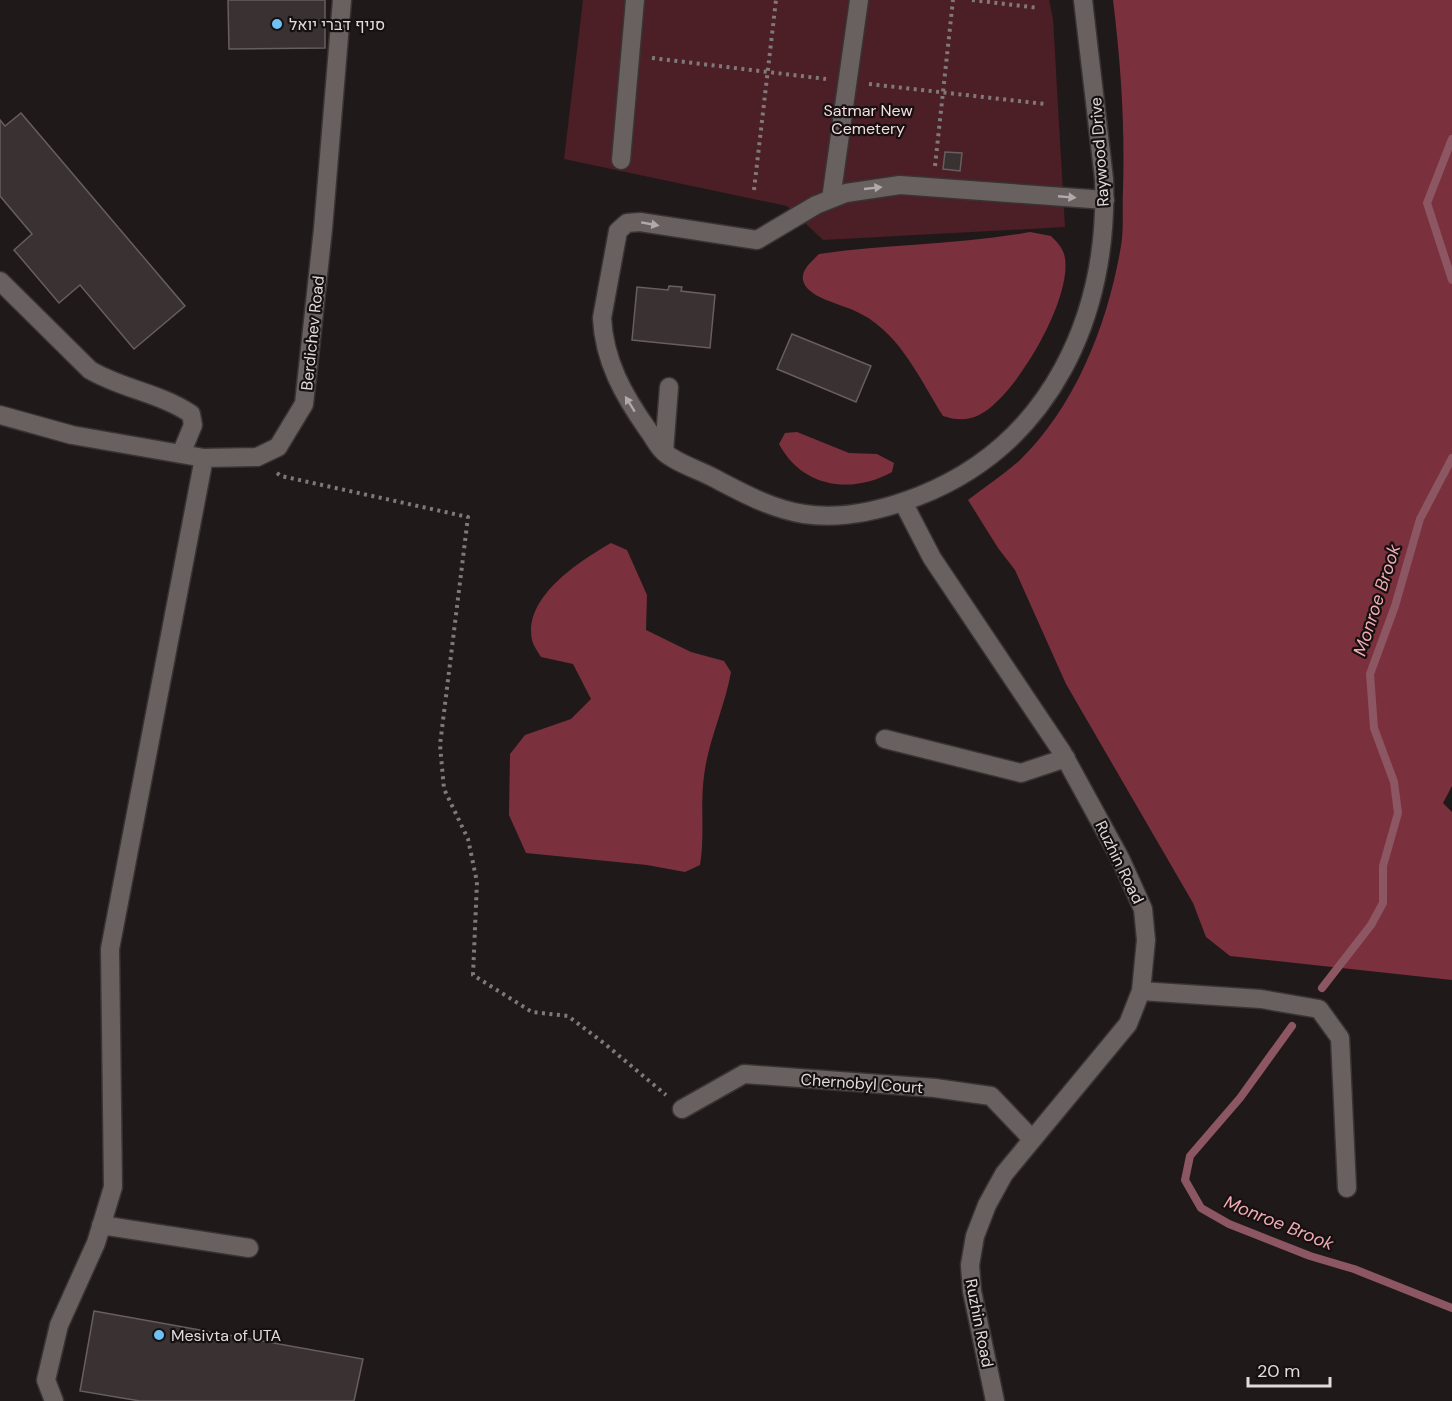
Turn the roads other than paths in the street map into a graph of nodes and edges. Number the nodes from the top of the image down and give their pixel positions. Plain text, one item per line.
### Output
1 (342, 0) edge
2 (635, 0) edge
3 (859, 0) edge
4 (1083, 0) edge
5 (621, 160) dead end
6 (831, 199) junction
7 (1105, 200) junction
8 (0, 281) edge
9 (669, 387) dead end
10 (0, 415) edge
11 (664, 452) junction
12 (181, 454) junction
13 (204, 458) junction
14 (903, 502) junction
15 (885, 740) dead end
16 (1066, 758) junction
17 (1141, 991) junction
18 (682, 1109) road end
19 (1032, 1139) junction
20 (1347, 1188) dead end
21 (101, 1225) junction
22 (249, 1248) dead end
23 (54, 1401) edge
24 (995, 1401) edge

1 - 13 street, Berdichev Road
2 - 5 street
3 - 6 street
4 - 7 street, Raywood Drive
6 -> 7 street
11 -> 6 street
7 - 14 street, Raywood Drive
8 - 12 street
9 - 11 street
10 - 12 street
11 - 14 street, Raywood Drive
12 - 13 street
13 - 21 street
14 - 16 street, Ruzhin Road
15 - 16 street
16 - 17 street, Ruzhin Road
17 - 19 street, Ruzhin Road
17 - 20 street
18 - 19 street, Chernobyl Court
19 - 24 street, Ruzhin Road
21 - 22 street
21 - 23 street

